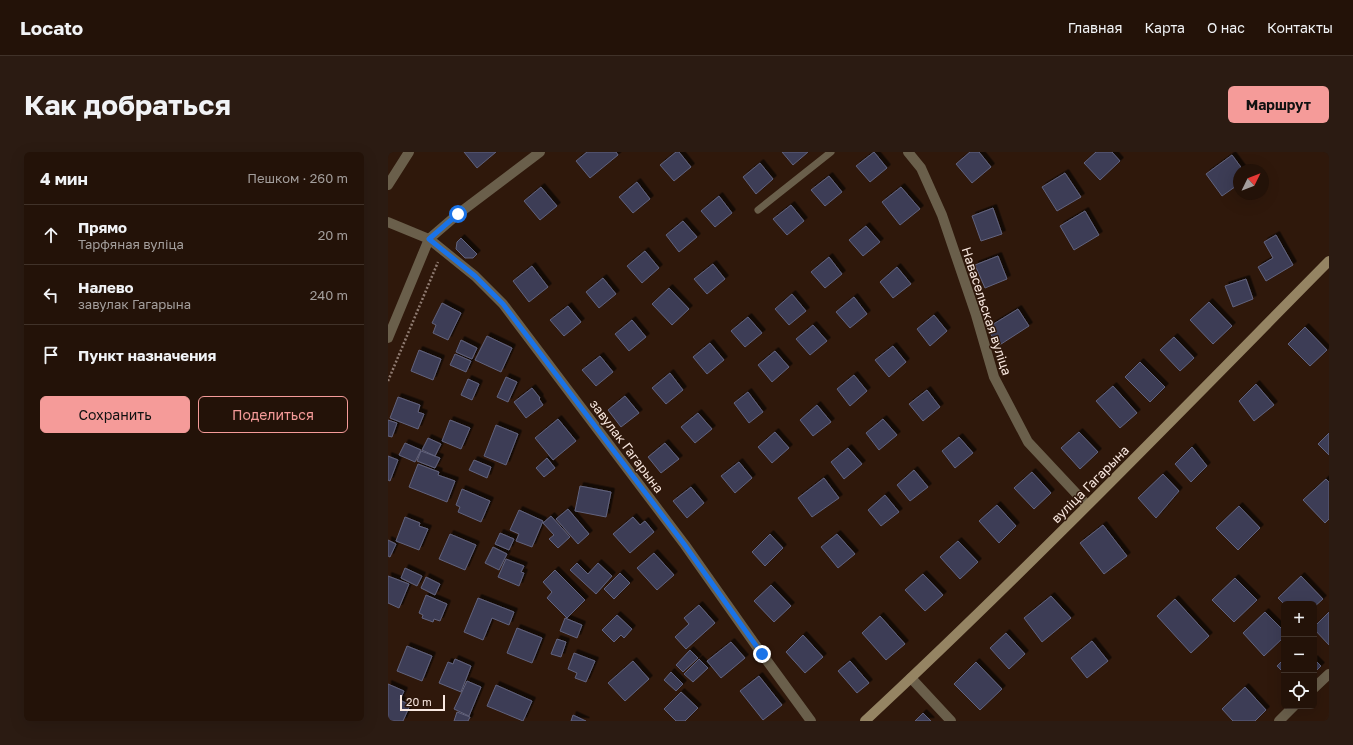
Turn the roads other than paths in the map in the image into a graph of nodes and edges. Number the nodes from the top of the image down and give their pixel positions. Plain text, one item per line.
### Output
1 (409, 152) edge
2 (540, 152) edge
3 (831, 152) edge
4 (908, 152) edge
5 (388, 185) edge
6 (758, 210) dead end
7 (388, 222) edge
8 (429, 239) junction
9 (1329, 261) edge
10 (388, 338) edge
11 (1087, 505) junction
12 (1329, 674) edge
13 (911, 678) junction
14 (1317, 685) edge
15 (1291, 709) edge
16 (811, 721) edge
17 (864, 721) edge
18 (951, 721) edge
19 (1279, 721) edge

1 - 5 street
2 - 8 street
3 - 6 lane
4 - 11 street, Навасельская вуліца
7 - 8 street, завулак Гагарына
8 - 10 street
8 - 16 street, завулак Гагарына
9 - 11 street, вуліца Гагарына
11 - 13 street, вуліца Гагарына
12 - 14 street
13 - 17 street, вуліца Гагарына
13 - 18 street
15 - 19 street

